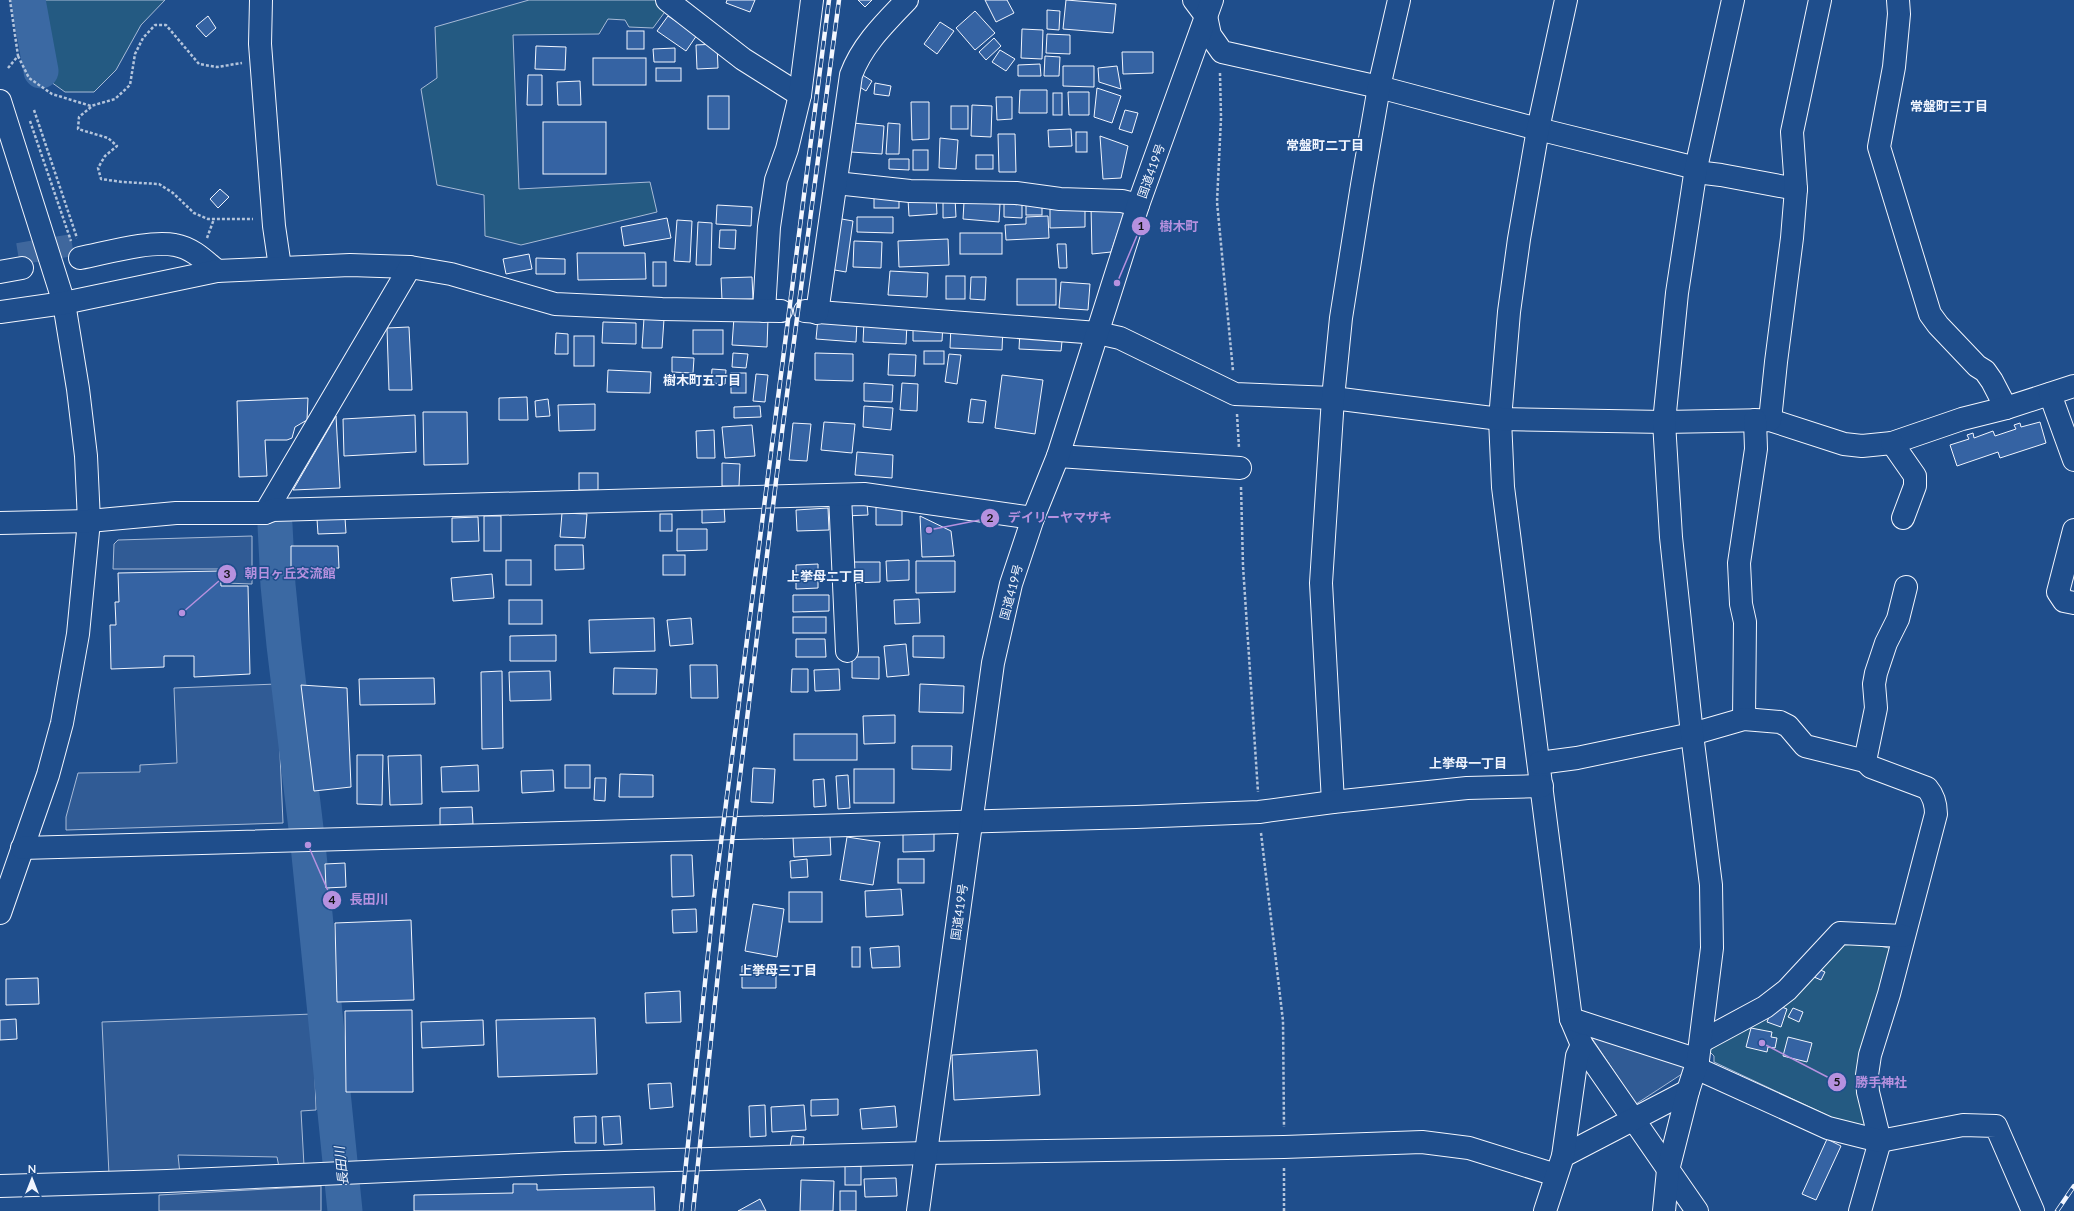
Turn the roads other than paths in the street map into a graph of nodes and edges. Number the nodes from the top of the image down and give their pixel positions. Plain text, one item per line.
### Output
1 (261, 0) edge
2 (667, 0) edge
3 (812, 0) edge
4 (907, 0) edge
5 (1399, 0) edge
6 (1566, 0) edge
7 (1733, 0) edge
8 (1820, 0) edge
9 (1898, 0) edge
10 (1204, 6) edge
11 (1379, 88) junction
12 (800, 96) junction
13 (0, 102) edge
14 (1538, 129) junction
15 (1696, 170) junction
16 (836, 183) junction
17 (1796, 189) junction
18 (1138, 205) junction
19 (77, 249) tunnel mouth
20 (280, 267) junction
21 (410, 267) junction
22 (22, 268) tunnel mouth
23 (216, 271) junction
24 (0, 272) edge
25 (64, 303) junction
26 (0, 312) edge
27 (1098, 333) junction
28 (2074, 386) edge
29 (2050, 394) junction
30 (1333, 398) junction
31 (2006, 408) junction
32 (1500, 419) junction
33 (1763, 420) junction
34 (1664, 422) junction
35 (1892, 442) junction
36 (1058, 456) junction
37 (2074, 460) edge
38 (1240, 468) road end
39 (840, 495) junction
40 (265, 513) junction
41 (1033, 518) junction
42 (1902, 518) dead end
43 (89, 521) junction
44 (0, 523) edge
45 (2074, 530) edge
46 (1906, 587) dead end
47 (2074, 603) edge
48 (847, 651) dead end
49 (1744, 719) junction
50 (1692, 734) junction
51 (1865, 761) junction
52 (1539, 763) junction
53 (1542, 786) junction
54 (1333, 802) junction
55 (972, 823) junction
56 (22, 848) junction
57 (0, 913) edge
58 (1903, 936) junction
59 (1572, 1019) junction
60 (1582, 1045) junction
61 (1699, 1057) junction
62 (1688, 1091) junction
63 (1633, 1119) junction
64 (1880, 1141) junction
65 (926, 1153) junction
66 (1560, 1165) junction
67 (1668, 1170) junction
68 (0, 1186) edge
69 (918, 1211) edge
70 (1545, 1211) edge
71 (1664, 1211) edge
72 (1697, 1211) edge
73 (1860, 1211) edge
74 (2033, 1211) edge

1 - 20 main road
2 - 12 main road
3 - 12 main road
4 - 16 main road
5 - 11 main road
6 - 14 main road
7 - 15 main road
8 - 17 main road
9 - 31 main road
10 - 11 main road
10 - 18 main road, 国道419号
11 - 14 main road
11 - 30 main road
12 - 21 main road
13 - 25 main road
14 - 15 main road
14 - 32 main road
15 - 17 main road
15 - 34 main road
16 - 18 main road
16 - 27 main road
17 - 33 main road
18 - 27 main road, 国道419号
19 - 23 main road
20 - 21 main road
20 - 23 main road
21 - 40 main road
22 - 24 main road
23 - 25 main road
25 - 26 main road
25 - 43 main road
27 - 30 main road
27 - 36 main road, 国道419号
28 - 29 main road
29 - 31 main road
29 - 37 main road
30 - 32 main road
30 - 54 main road
31 - 35 main road
32 - 34 main road
32 - 52 main road
33 - 34 main road
33 - 35 main road
33 - 49 main road
34 - 50 main road
35 - 42 main road
36 - 38 main road
36 - 41 main road, 国道419号
39 - 40 main road
39 - 41 main road
39 - 48 main road
40 - 43 main road
41 - 55 main road, 国道419号
43 - 44 main road
43 - 56 main road
45 - 47 main road
46 - 51 main road
49 - 50 main road
49 - 51 main road
50 - 52 main road
50 - 61 main road
51 - 58 main road
52 - 53 main road
53 - 54 main road
53 - 59 main road
54 - 55 main road
55 - 56 main road
55 - 65 main road, 国道419号
56 - 57 main road
58 - 61 main road
58 - 64 main road
59 - 60 main road
59 - 61 main road
60 - 63 main road
60 - 66 main road
61 - 62 main road
61 - 64 main road
62 - 63 main road
62 - 67 main road
63 - 66 main road
63 - 67 main road
64 - 73 main road
64 - 74 main road
65 - 66 main road
65 - 68 main road
65 - 69 main road, 国道419号
66 - 70 main road
67 - 71 main road
67 - 72 main road

